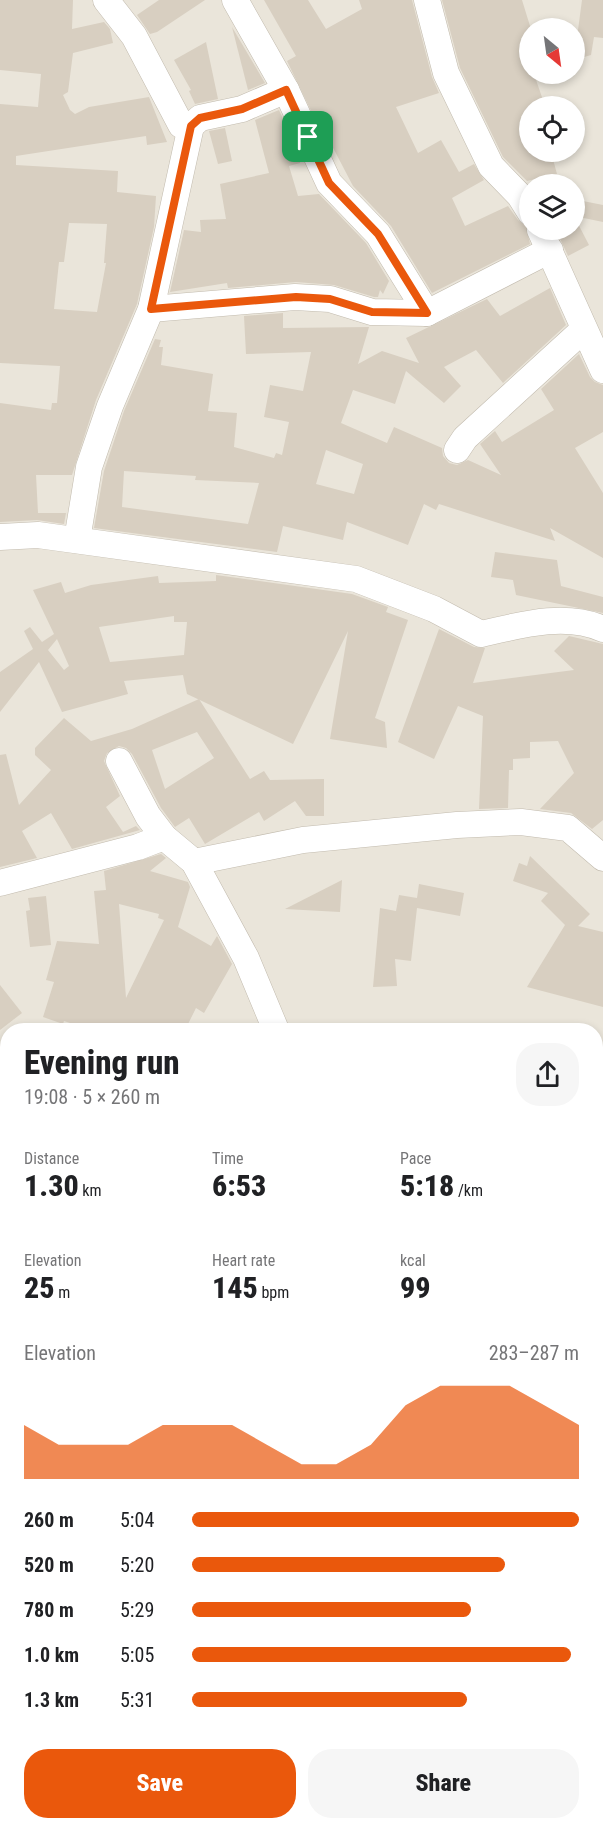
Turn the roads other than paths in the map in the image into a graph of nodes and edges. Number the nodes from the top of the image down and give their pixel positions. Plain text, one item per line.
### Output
1 (106, 0) edge
2 (235, 0) edge
3 (427, 0) edge
4 (286, 90) junction
5 (191, 126) junction
6 (519, 195) edge
7 (545, 240) edge
8 (151, 309) junction
9 (427, 313) junction
10 (583, 330) junction
11 (603, 370) edge
12 (457, 450) dead end
13 (0, 537) edge
14 (77, 540) junction
15 (603, 629) edge
16 (119, 761) dead end
17 (164, 837) junction
18 (603, 858) edge
19 (194, 862) junction
20 (0, 883) edge
21 (273, 1023) edge

1 - 5 street
2 - 4 street
3 - 6 street
4 - 5 street
4 - 9 street
5 - 8 street
7 - 9 street
7 - 10 street
8 - 9 street
8 - 14 street
10 - 11 street
10 - 12 street
13 - 14 street
14 - 15 street
16 - 17 street
17 - 19 street
17 - 20 street
18 - 19 street
19 - 21 street

